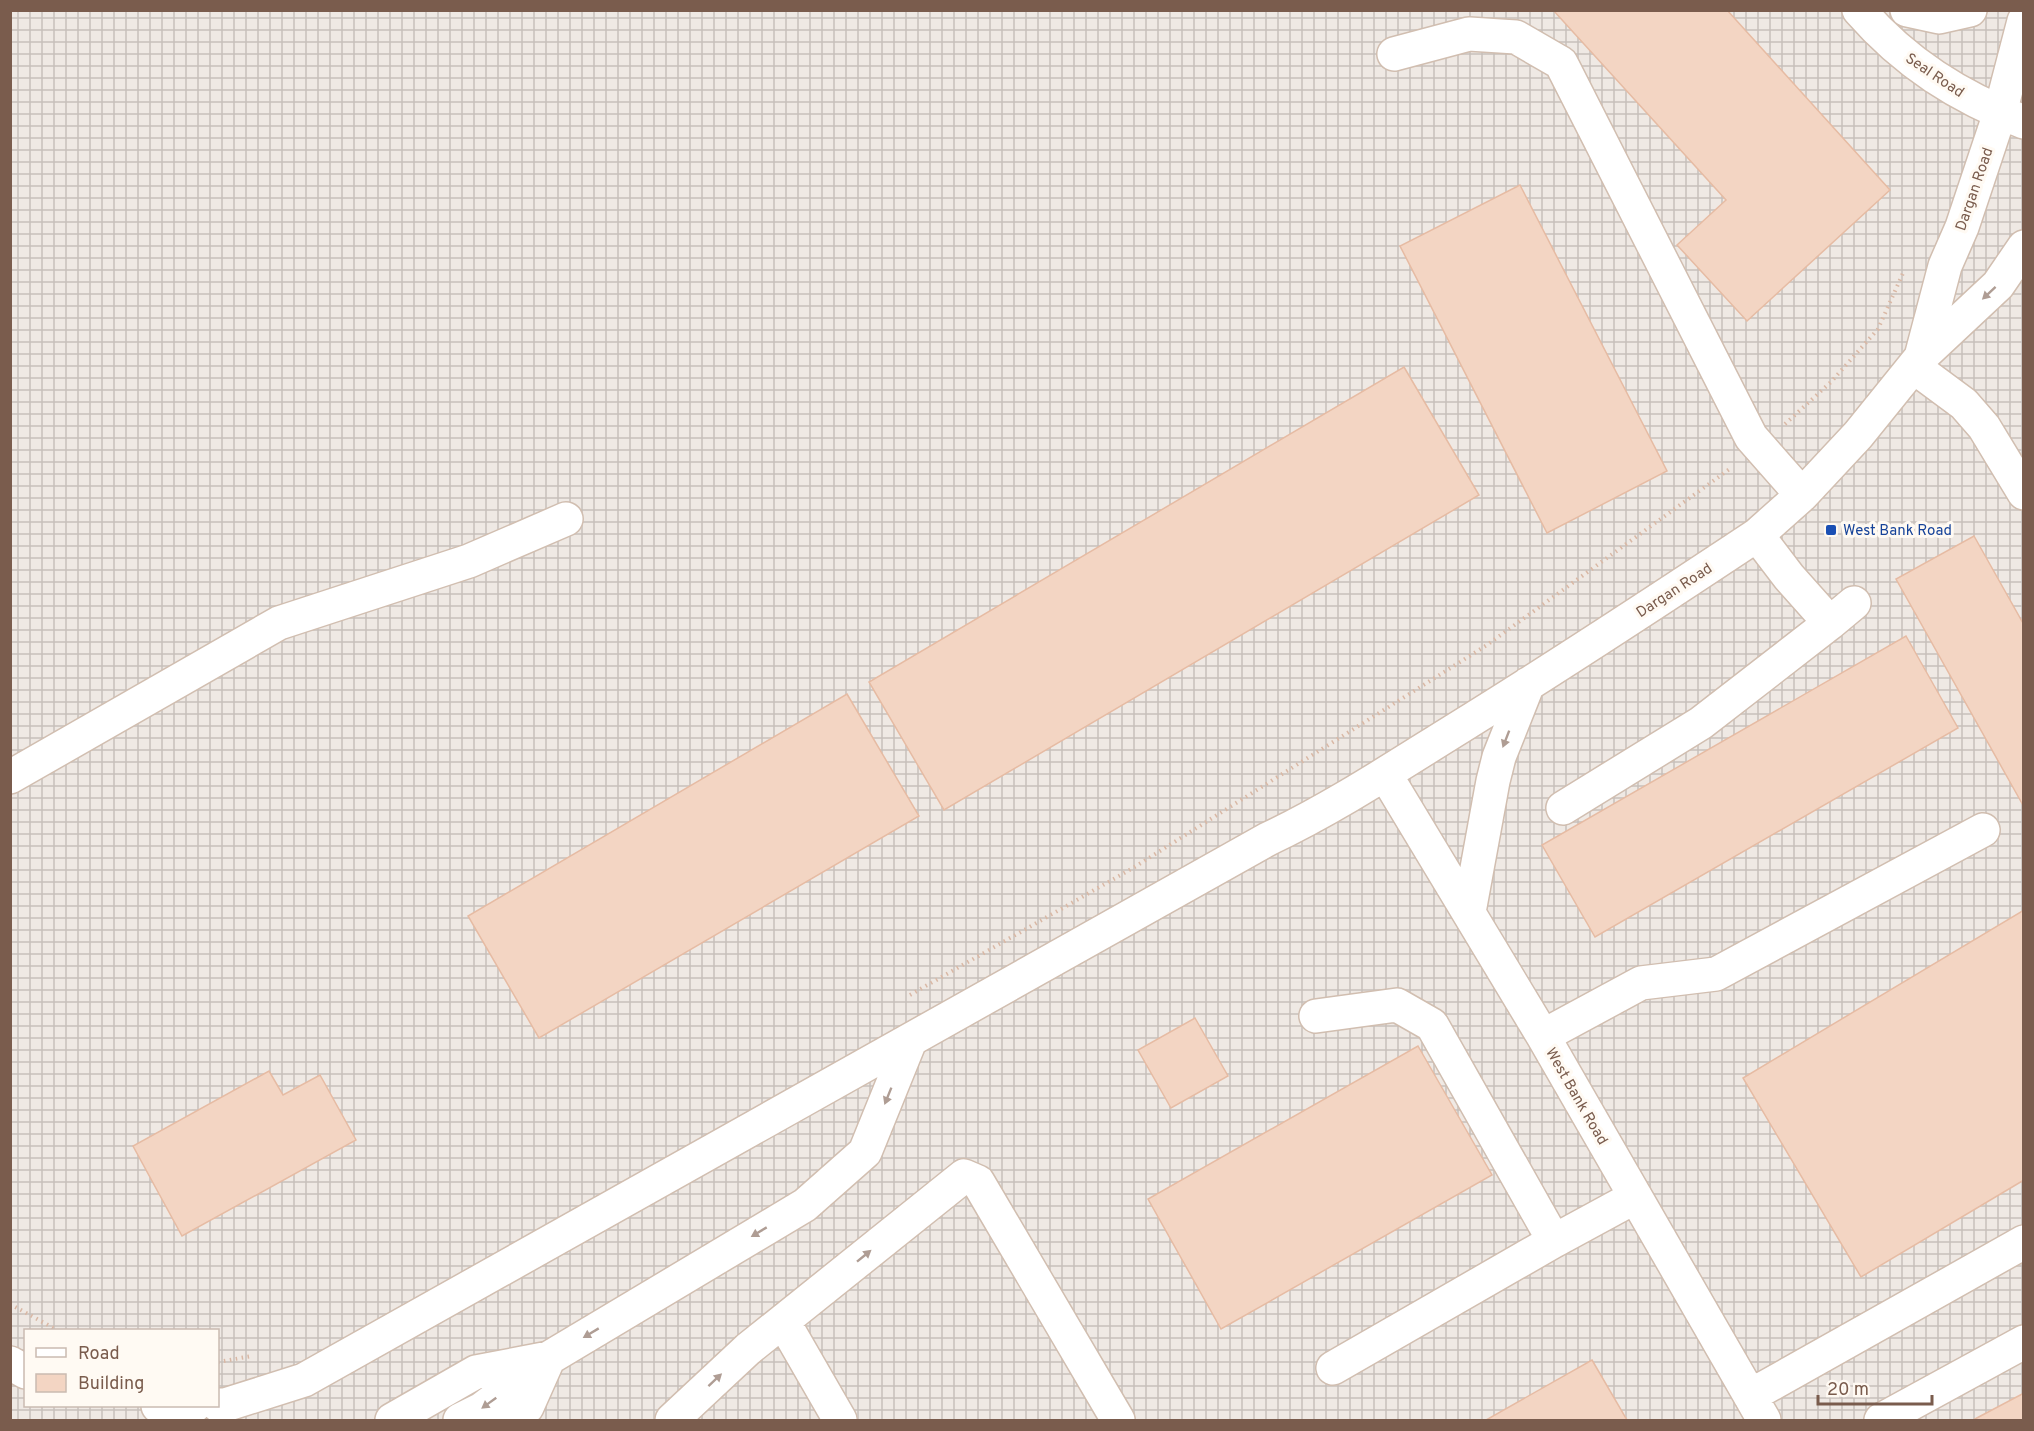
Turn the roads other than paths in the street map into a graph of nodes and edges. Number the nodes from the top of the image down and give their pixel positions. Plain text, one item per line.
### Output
1 (1859, 10) edge
2 (1907, 10) edge
3 (1970, 10) edge
4 (2024, 21) edge
5 (1394, 54) dead end
6 (2012, 118) edge
7 (2024, 247) edge
8 (1917, 362) junction
9 (2024, 493) edge
10 (1802, 495) junction
11 (566, 519) dead end
12 (1757, 535) junction
13 (1528, 684) junction
14 (1385, 774) junction
15 (10, 777) edge
16 (1563, 808) dead end
17 (1983, 830) dead end
18 (1469, 912) junction
19 (1316, 1016) dead end
20 (1543, 1036) junction
21 (910, 1041) junction
22 (1635, 1197) junction
23 (1554, 1241) junction
24 (2024, 1242) edge
25 (783, 1321) junction
26 (2024, 1342) edge
27 (549, 1358) junction
28 (10, 1363) edge
29 (1333, 1368) dead end
30 (24, 1371) edge
31 (219, 1405) edge
32 (1757, 1408) edge
33 (392, 1420) edge
34 (460, 1420) edge
35 (512, 1420) edge
36 (672, 1420) edge
37 (840, 1420) edge
38 (1118, 1420) edge
39 (1881, 1420) edge

1 - 6 street, Seal Road
2 - 3 street
4 - 6 street, Dargan Road
5 - 10 street
6 - 8 street, Dargan Road
7 -> 8 street, Dargan Road
8 - 9 street
8 - 10 street, Dargan Road
10 - 12 street, Dargan Road
11 - 15 street
12 - 13 street, Dargan Road
12 - 16 street
13 - 14 street, Dargan Road
13 -> 18 street
14 - 18 street, West Bank Road
14 - 21 street, Dargan Road
17 - 20 street
18 - 20 street, West Bank Road
19 - 23 street
20 - 22 street, West Bank Road
21 -> 27 street
21 - 31 street, Dargan Road
22 - 23 street
22 - 32 street, West Bank Road
23 - 29 street
24 - 32 street
36 -> 25 street
25 - 37 street
25 -> 38 street
26 - 39 street
27 - 33 street
27 -> 34 street
27 - 35 street
28 - 30 street

